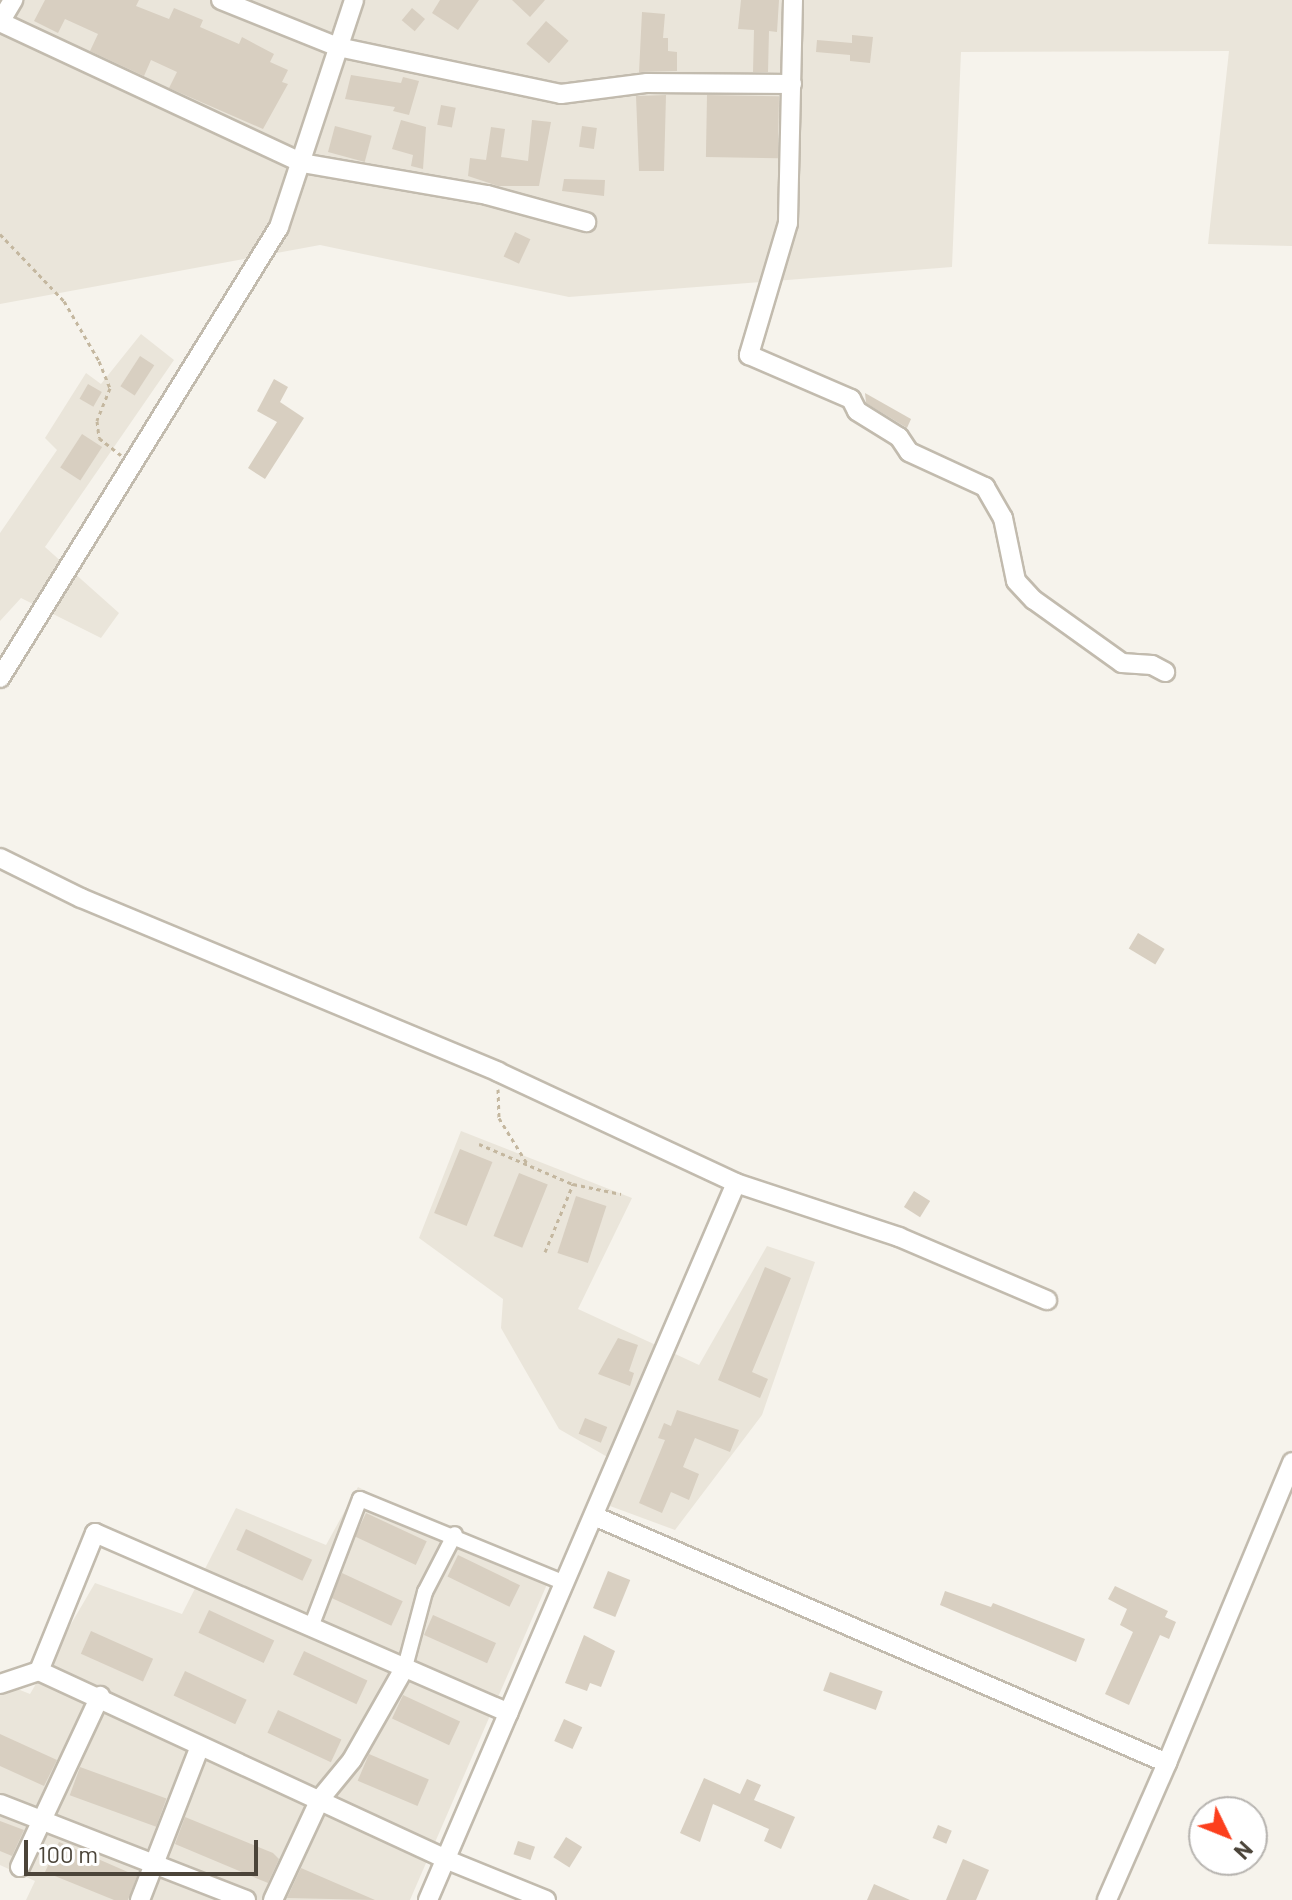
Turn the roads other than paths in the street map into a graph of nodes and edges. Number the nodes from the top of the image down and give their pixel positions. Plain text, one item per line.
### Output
1 (13, 0) edge
2 (221, 0) edge
3 (354, 0) edge
4 (793, 0) edge
5 (0, 22) edge
6 (338, 47) junction
7 (792, 84) junction
8 (302, 163) junction
9 (586, 222) dead end
10 (1165, 672) dead end
11 (0, 678) edge
12 (0, 858) edge
13 (736, 1183) junction
14 (1047, 1300) dead end
15 (1292, 1462) edge
16 (594, 1516) junction
17 (455, 1534) junction
18 (565, 1583) junction
19 (311, 1627) junction
20 (405, 1667) junction
21 (39, 1671) junction
22 (0, 1684) edge
23 (100, 1696) junction
24 (509, 1713) junction
25 (200, 1746) junction
26 (1167, 1763) junction
27 (320, 1799) junction
28 (0, 1804) edge
29 (45, 1822) junction
30 (445, 1859) junction
31 (155, 1866) junction
32 (20, 1867) dead end
33 (140, 1900) edge
34 (246, 1900) edge
35 (273, 1900) edge
36 (428, 1900) edge
37 (546, 1900) edge
38 (1107, 1900) edge

1 - 5 street
2 - 6 street
3 - 6 street
4 - 7 street
5 - 8 street
6 - 7 street
6 - 8 street
7 - 10 street
8 - 9 street
8 - 11 street
12 - 13 street
13 - 14 street
13 - 16 street
15 - 26 street
16 - 18 street
16 - 26 street
17 - 18 street
17 - 19 street
17 - 20 street
18 - 24 street
19 - 20 street
19 - 21 street
20 - 24 street
20 - 27 street
21 - 22 street
21 - 23 street
23 - 25 street
23 - 29 street
24 - 30 street
25 - 27 street
25 - 31 street
26 - 38 street
27 - 30 street
27 - 35 street
28 - 29 street
29 - 31 street
29 - 32 street
30 - 36 street
30 - 37 street
31 - 33 street
31 - 34 street

